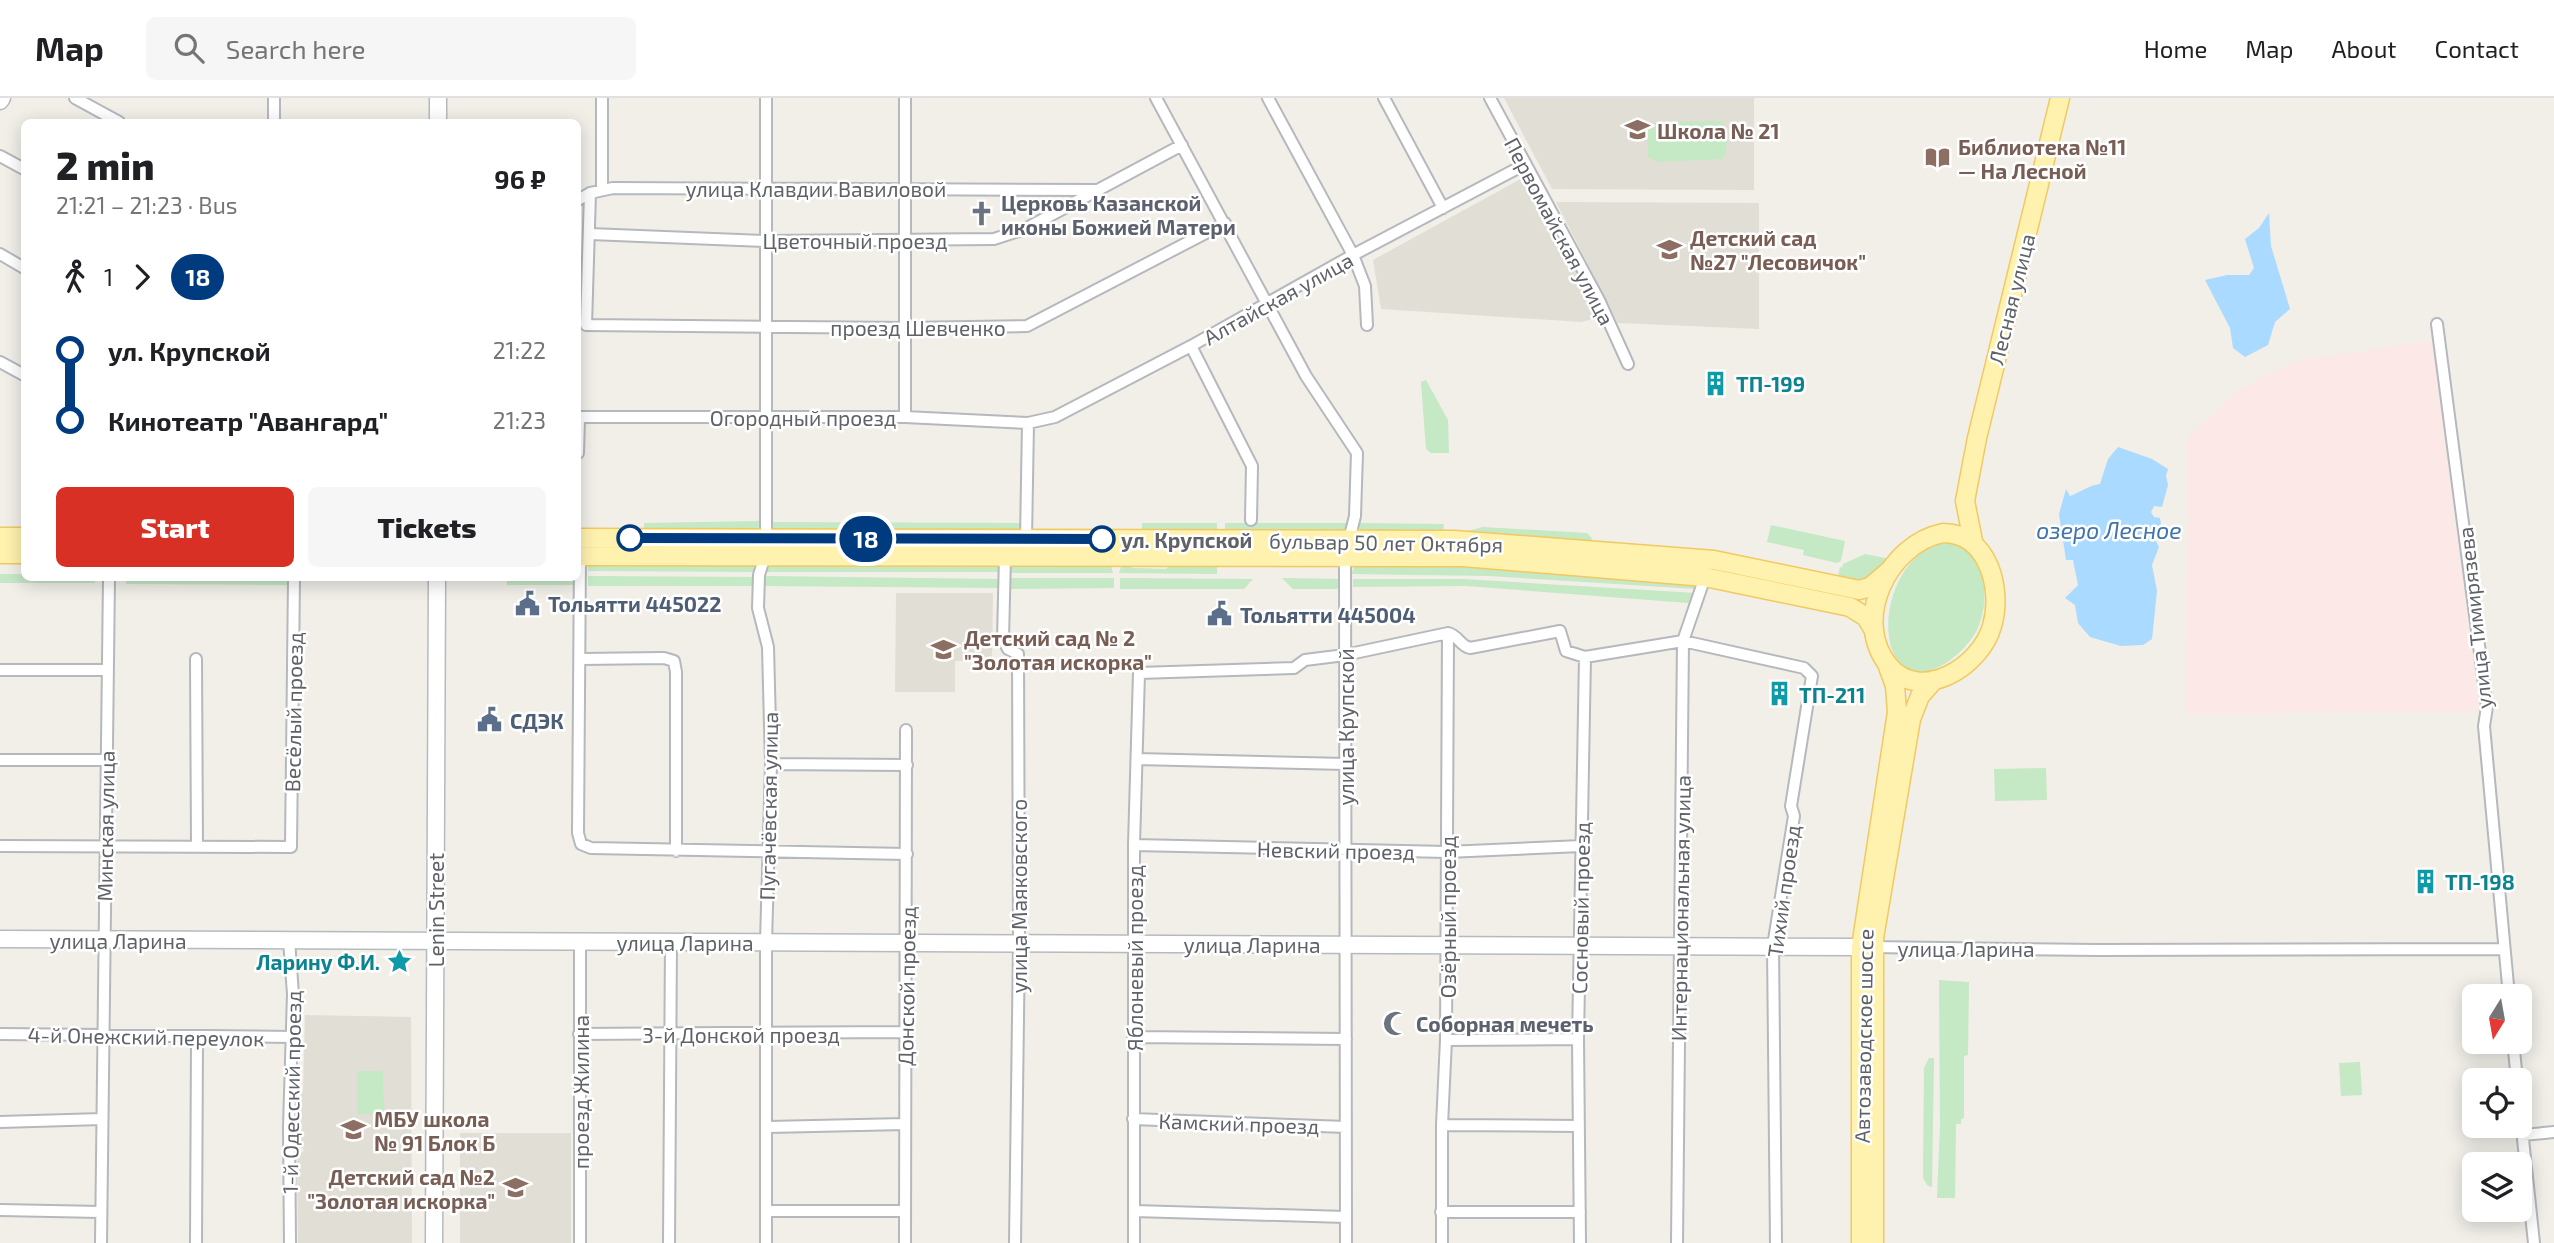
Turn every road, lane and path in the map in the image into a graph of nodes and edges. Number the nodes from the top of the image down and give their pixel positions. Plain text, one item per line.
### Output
1 (75, 98) edge
2 (274, 98) edge
3 (438, 98) edge
4 (602, 98) edge
5 (766, 98) edge
6 (905, 98) edge
7 (1156, 98) edge
8 (1269, 98) edge
9 (1384, 98) edge
10 (1490, 98) edge
11 (2060, 98) edge
12 (114, 119) edge
13 (274, 119) edge
14 (438, 119) edge
15 (1182, 145) junction
16 (0, 156) edge
17 (1524, 165) junction
18 (21, 167) edge
19 (766, 188) junction
20 (905, 188) junction
21 (602, 190) junction
22 (1098, 190) junction
23 (590, 194) junction
24 (581, 198) edge
25 (1443, 208) junction
26 (1224, 223) junction
27 (590, 234) junction
28 (766, 241) junction
29 (905, 241) junction
30 (0, 254) edge
31 (1353, 256) junction
32 (21, 266) edge
33 (1269, 304) junction
34 (2437, 324) dead end
35 (1367, 325) dead end
36 (766, 327) junction
37 (906, 328) junction
38 (1191, 346) junction
39 (0, 362) edge
40 (1628, 365) dead end
41 (21, 373) edge
42 (581, 417) edge
43 (905, 417) junction
44 (766, 418) junction
45 (1028, 423) junction
46 (1965, 501) junction
47 (1251, 520) dead end
48 (1943, 533) junction
49 (0, 537) edge
50 (21, 537) edge
51 (1026, 539) junction
52 (1973, 541) junction
53 (766, 547) junction
54 (1347, 548) junction
55 (581, 550) edge
56 (0, 554) edge
57 (21, 554) edge
58 (1006, 556) junction
59 (1890, 570) junction
60 (1706, 577) junction
61 (109, 581) edge
62 (294, 581) edge
63 (437, 581) edge
64 (579, 581) edge
65 (1873, 629) junction
66 (1448, 633) junction
67 (1684, 641) junction
68 (1345, 655) junction
69 (1585, 657) junction
70 (196, 659) dead end
71 (580, 659) junction
72 (1888, 664) junction
73 (0, 670) edge
74 (106, 670) junction
75 (1934, 680) junction
76 (906, 730) dead end
77 (1137, 759) junction
78 (0, 760) edge
79 (105, 760) junction
80 (771, 764) junction
81 (1346, 764) junction
82 (907, 765) junction
83 (1134, 845) junction
84 (0, 846) edge
85 (1581, 846) junction
86 (104, 847) junction
87 (197, 847) junction
88 (676, 850) junction
89 (768, 851) junction
90 (1346, 851) junction
91 (1447, 852) junction
92 (907, 854) junction
93 (0, 939) edge
94 (104, 940) junction
95 (289, 940) junction
96 (435, 941) junction
97 (580, 942) junction
98 (671, 942) junction
99 (766, 942) junction
100 (907, 943) junction
101 (1019, 943) junction
102 (1134, 944) junction
103 (1346, 944) junction
104 (1447, 945) junction
105 (1581, 946) junction
106 (1679, 946) junction
107 (1773, 946) junction
108 (1867, 947) junction
109 (2504, 949) junction
110 (2508, 984) edge
111 (904, 1032) junction
112 (0, 1034) edge
113 (579, 1034) junction
114 (103, 1035) junction
115 (671, 1035) junction
116 (767, 1035) junction
117 (293, 1037) junction
118 (1133, 1037) junction
119 (197, 1038) junction
120 (1346, 1039) junction
121 (1578, 1039) junction
122 (1446, 1040) junction
123 (102, 1119) junction
124 (1133, 1119) junction
125 (0, 1122) edge
126 (905, 1124) junction
127 (1441, 1125) junction
128 (1579, 1126) junction
129 (768, 1127) junction
130 (1346, 1127) junction
131 (2554, 1132) edge
132 (2532, 1134) edge
133 (2523, 1138) edge
134 (0, 1210) edge
135 (1134, 1210) junction
136 (766, 1211) junction
137 (905, 1211) junction
138 (1580, 1212) junction
139 (101, 1213) junction
140 (1441, 1213) junction
141 (1346, 1217) junction
142 (101, 1243) edge
143 (196, 1243) edge
144 (290, 1243) edge
145 (434, 1243) edge
146 (580, 1243) edge
147 (669, 1243) edge
148 (766, 1243) edge
149 (905, 1243) edge
150 (1014, 1243) edge
151 (1134, 1243) edge
152 (1346, 1243) edge
153 (1442, 1243) edge
154 (1580, 1243) edge
155 (1677, 1243) edge
156 (1776, 1243) edge
157 (1861, 1243) edge
158 (1874, 1243) edge
159 (2534, 1243) edge

1 - 12 street
2 - 13 street
3 - 14 street
4 - 21 street
5 - 19 street
6 - 20 street
7 - 15 street, улица Крупской
8 - 31 street
9 - 25 street
10 - 17 street, Первомайская улица
11 - 46 main road, Лесная улица
15 - 22 street, Цветочный проезд
15 - 26 street, улица Крупской
16 - 18 street
17 - 25 street, Алтайская улица
17 - 40 street, Первомайская улица
19 - 20 street, улица Клавдии Вавиловой
19 - 21 street, улица Клавдии Вавиловой
19 - 28 street
20 - 22 street, улица Клавдии Вавиловой
20 - 29 street
21 - 23 street, улица Клавдии Вавиловой
22 - 29 street, Цветочный проезд
23 - 24 street, улица Клавдии Вавиловой
23 - 27 street
25 - 31 street, Алтайская улица
26 - 33 street, улица Крупской
26 - 37 street, проезд Шевченко
27 - 28 street, Цветочный проезд
27 - 36 street, проезд Шевченко
28 - 29 street, Цветочный проезд
28 - 36 street
29 - 37 street
30 - 32 street
31 - 33 street, Алтайская улица
31 - 35 street
33 - 38 street, Алтайская улица
33 - 54 street, улица Крупской
34 - 109 street, улица Тимирязева
36 - 37 street, проезд Шевченко
36 - 44 street
37 - 43 street
38 - 45 street, Алтайская улица
38 - 47 street
39 - 41 street
42 - 44 street, Огородный проезд
43 - 44 street, Огородный проезд
43 - 45 street, Огородный проезд
44 - 53 street
45 - 51 street
46 - 48 main road, Лесная улица
46 - 52 main road, Лесная улица
48 - 52 main road
48 - 59 main road
49 - 50 main road
51 - 53 main road, бульвар 50 лет Октября
51 - 54 main road, бульвар 50 лет Октября
52 - 75 main road
53 - 55 main road, бульвар 50 лет Октября
53 - 58 main road, бульвар 50 лет Октября
53 - 80 street, Пугачёвская улица
54 - 58 main road, бульвар 50 лет Октября
54 - 59 main road, бульвар 50 лет Октября
54 - 60 main road, бульвар 50 лет Октября
54 - 68 street, улица Крупской
56 - 57 main road
58 - 101 street, улица Маяковского
59 - 65 main road
60 - 65 main road, бульвар 50 лет Октября
60 - 67 street, Интернациональная улица
61 - 74 street, Минская улица
62 - 87 street, Весёлый проезд
63 - 96 street, Lenin Street
64 - 71 street
65 - 72 main road
66 - 68 street
66 - 69 street
66 - 91 street, Озёрный проезд
67 - 69 street
67 - 106 street, Интернациональная улица
67 - 107 street, Тихий проезд
68 - 77 street, Яблоневый проезд
68 - 81 street, улица Крупской
69 - 85 street, Сосновый проезд
70 - 87 street
71 - 88 street
71 - 88 street
72 - 75 main road
72 - 108 main road, Автозаводское шоссе
73 - 74 street
74 - 79 street, Минская улица
75 - 108 main road, Автозаводское шоссе
76 - 82 street, Донской проезд
77 - 81 street
77 - 83 street, Яблоневый проезд
78 - 79 street
79 - 86 street, Минская улица
80 - 82 street
80 - 89 street, Пугачёвская улица
81 - 90 street, улица Крупской
82 - 92 street, Донской проезд
83 - 90 street, Невский проезд
83 - 102 street, Яблоневый проезд
84 - 86 street
85 - 91 street, Невский проезд
85 - 105 street, Сосновый проезд
86 - 87 street
86 - 94 street, Минская улица
88 - 89 street
89 - 92 street
89 - 99 street, Пугачёвская улица
90 - 91 street, Невский проезд
90 - 103 street, улица Крупской
91 - 104 street, Озёрный проезд
92 - 100 street, Донской проезд
93 - 94 street, улица Ларина
94 - 95 street, улица Ларина
94 - 114 street, Минская улица
95 - 96 street, улица Ларина
95 - 117 street, 1-й Одесский проезд
96 - 97 street, улица Ларина
96 - 145 street, Lenin Street
97 - 98 street, улица Ларина
97 - 113 street, проезд Жилина
98 - 99 street, улица Ларина
98 - 115 street
99 - 100 street, улица Ларина
99 - 116 street, Пугачёвская улица
100 - 101 street, улица Ларина
100 - 111 street, Донской проезд
101 - 102 street, улица Ларина
101 - 150 street, улица Маяковского
102 - 103 street, улица Ларина
102 - 118 street, Яблоневый проезд
103 - 104 street, улица Ларина
103 - 120 street, улица Крупской
104 - 105 street, улица Ларина
104 - 122 street, Озёрный проезд
105 - 106 street, улица Ларина
105 - 121 street, Сосновый проезд
106 - 107 street, улица Ларина
106 - 155 street, Интернациональная улица
107 - 108 street, улица Ларина
107 - 156 street, Тихий проезд
108 - 109 street, улица Ларина
108 - 157 main road, Автозаводское шоссе
108 - 158 main road, Автозаводское шоссе
109 - 110 street, улица Тимирязева
111 - 116 street, 3-й Донской проезд
111 - 126 street, Донской проезд
112 - 114 street, 4-й Онежский переулок
113 - 115 street, 3-й Донской проезд
113 - 146 street, проезд Жилина
114 - 119 street, 4-й Онежский переулок
114 - 123 street, Минская улица
115 - 116 street, 3-й Донской проезд
115 - 147 street
116 - 129 street, Пугачёвская улица
117 - 119 street, 4-й Онежский переулок
117 - 144 street, 1-й Одесский проезд
118 - 120 street
118 - 124 street, Яблоневый проезд
119 - 143 street
120 - 130 street, улица Крупской
121 - 122 street
121 - 128 street, Сосновый проезд
122 - 127 street, Озёрный проезд
123 - 125 street
123 - 139 street, Минская улица
124 - 130 street, Камский проезд
124 - 135 street, Яблоневый проезд
126 - 129 street
126 - 137 street, Донской проезд
127 - 128 street
127 - 140 street, Озёрный проезд
128 - 138 street, Сосновый проезд
129 - 136 street, Пугачёвская улица
130 - 141 street, улица Крупской
131 - 132 street
133 - 159 street
134 - 139 street
135 - 141 street
135 - 151 street, Яблоневый проезд
136 - 137 street
136 - 148 street, Пугачёвская улица
137 - 149 street, Донской проезд
138 - 140 street
138 - 154 street, Сосновый проезд
139 - 142 street, Минская улица
140 - 153 street, Озёрный проезд
141 - 152 street, улица Крупской

